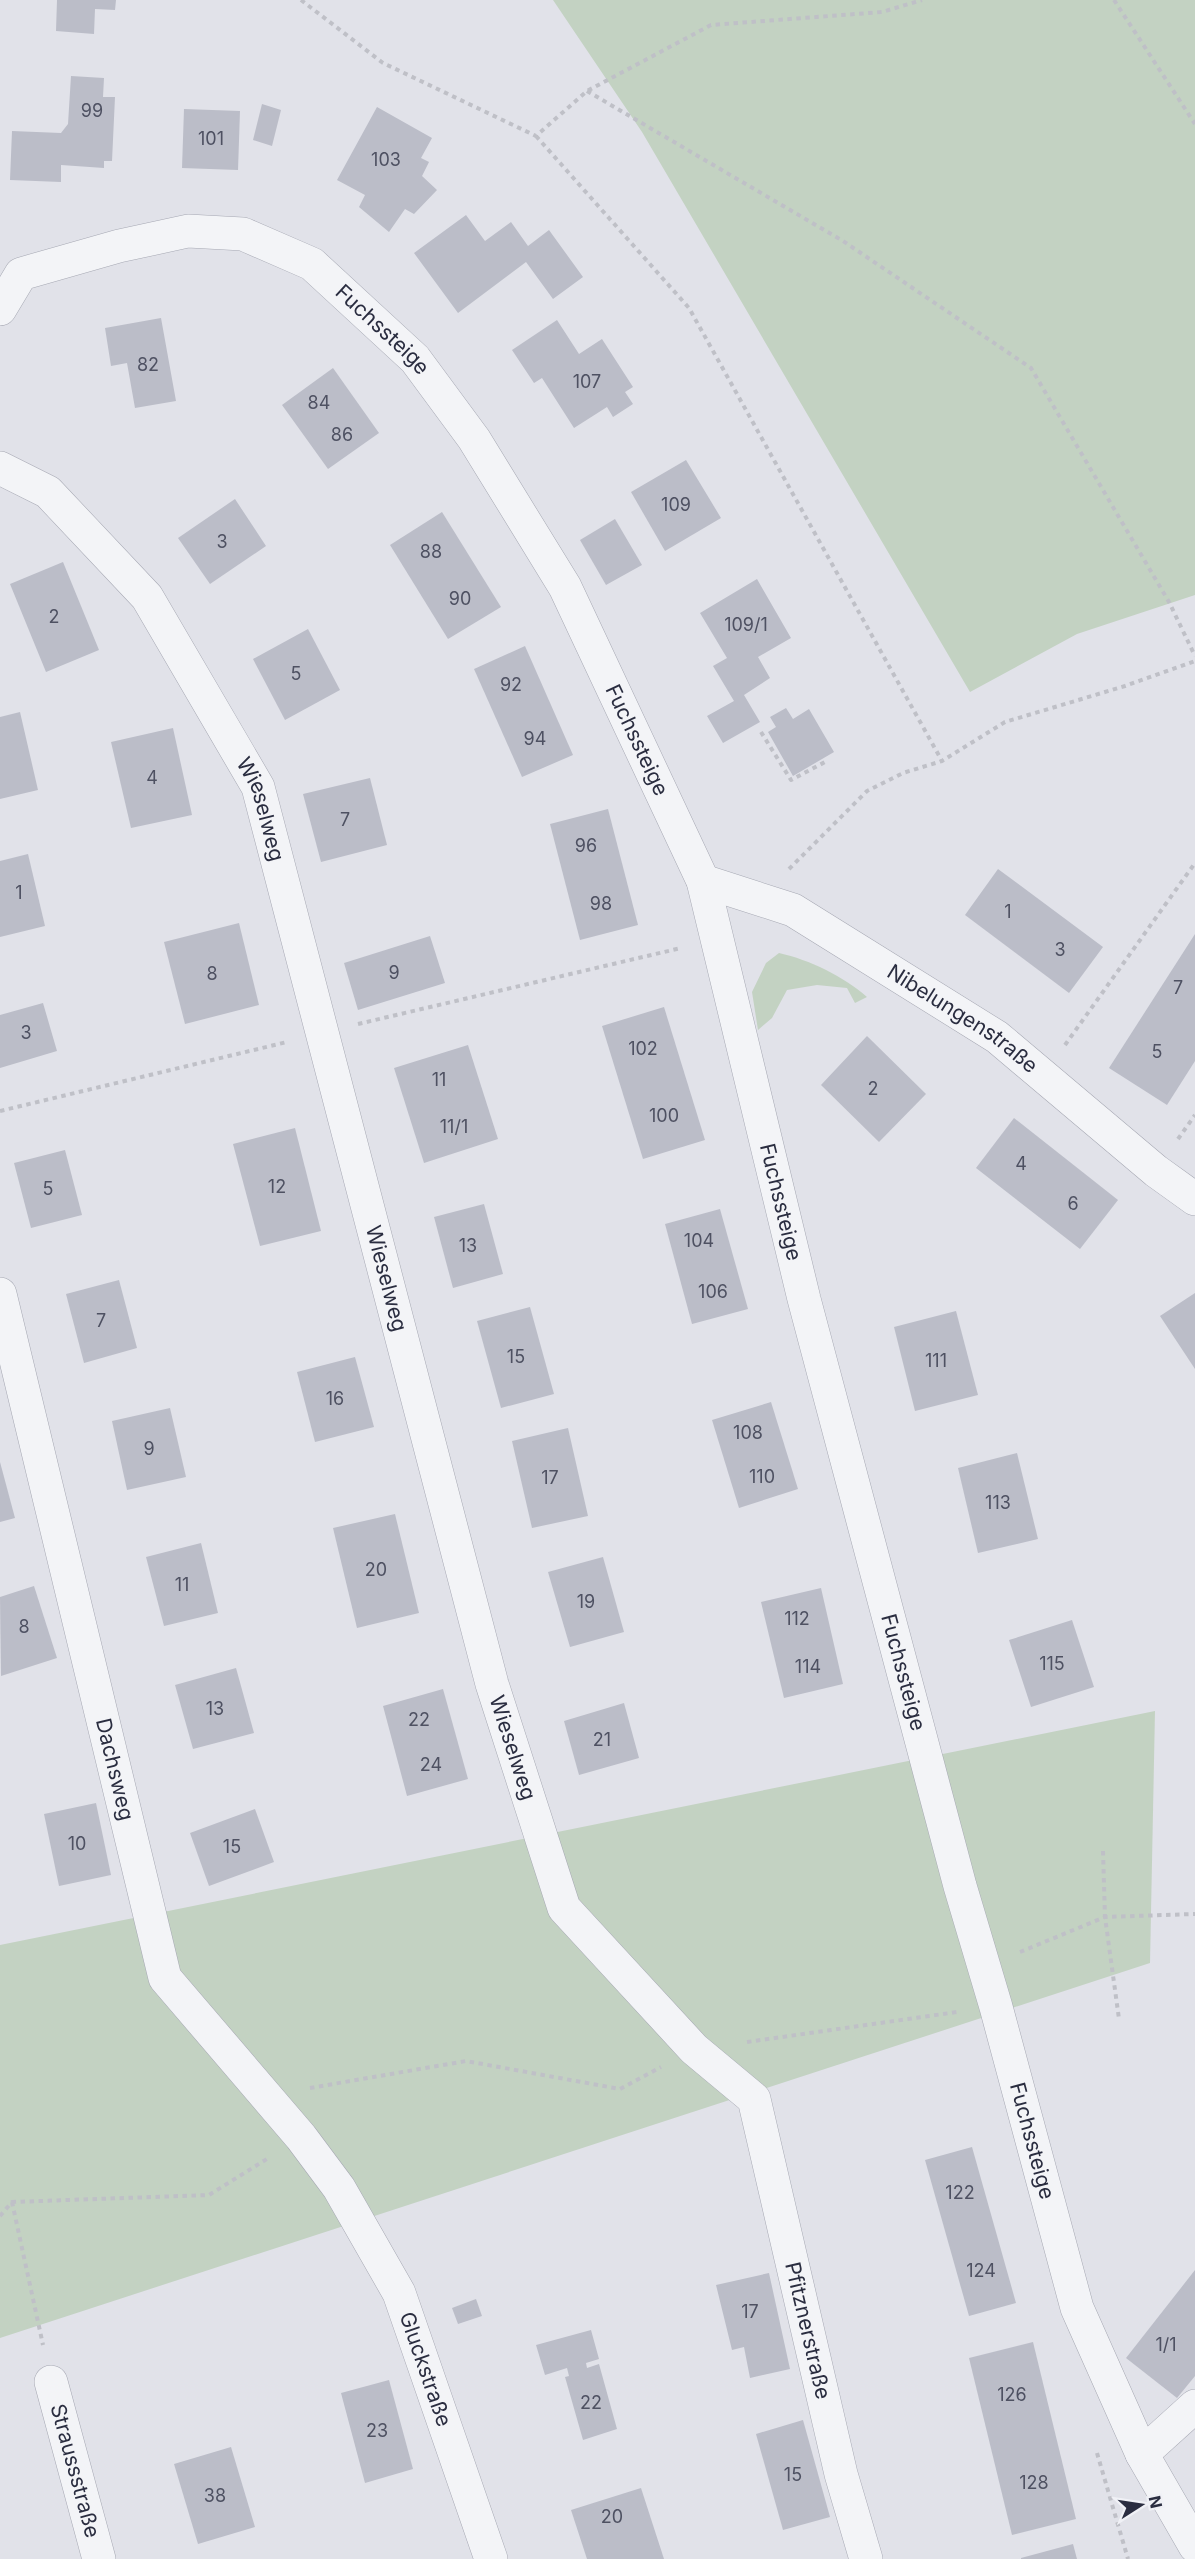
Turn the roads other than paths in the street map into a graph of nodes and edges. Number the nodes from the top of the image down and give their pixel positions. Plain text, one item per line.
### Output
1 (10, 267) edge
2 (0, 309) edge
3 (0, 468) edge
4 (703, 881) junction
5 (1195, 1199) edge
6 (0, 1294) edge
7 (754, 2100) joint
8 (339, 2188) joint
9 (51, 2382) road end
10 (1195, 2406) edge
11 (1142, 2454) junction
12 (1195, 2546) edge
13 (99, 2559) edge
14 (491, 2559) edge
15 (866, 2559) edge

1 - 2 street, Fuchssteige
1 - 4 street, Fuchssteige
3 - 7 street, Wieselweg
4 - 5 street, Nibelungenstraße
4 - 11 street, Fuchssteige
6 - 8 street, Dachsweg
7 - 15 street, Pfitznerstraße
8 - 14 street, Gluckstraße
9 - 13 street, Straussstraße
10 - 11 street
11 - 12 street, Fuchssteige

